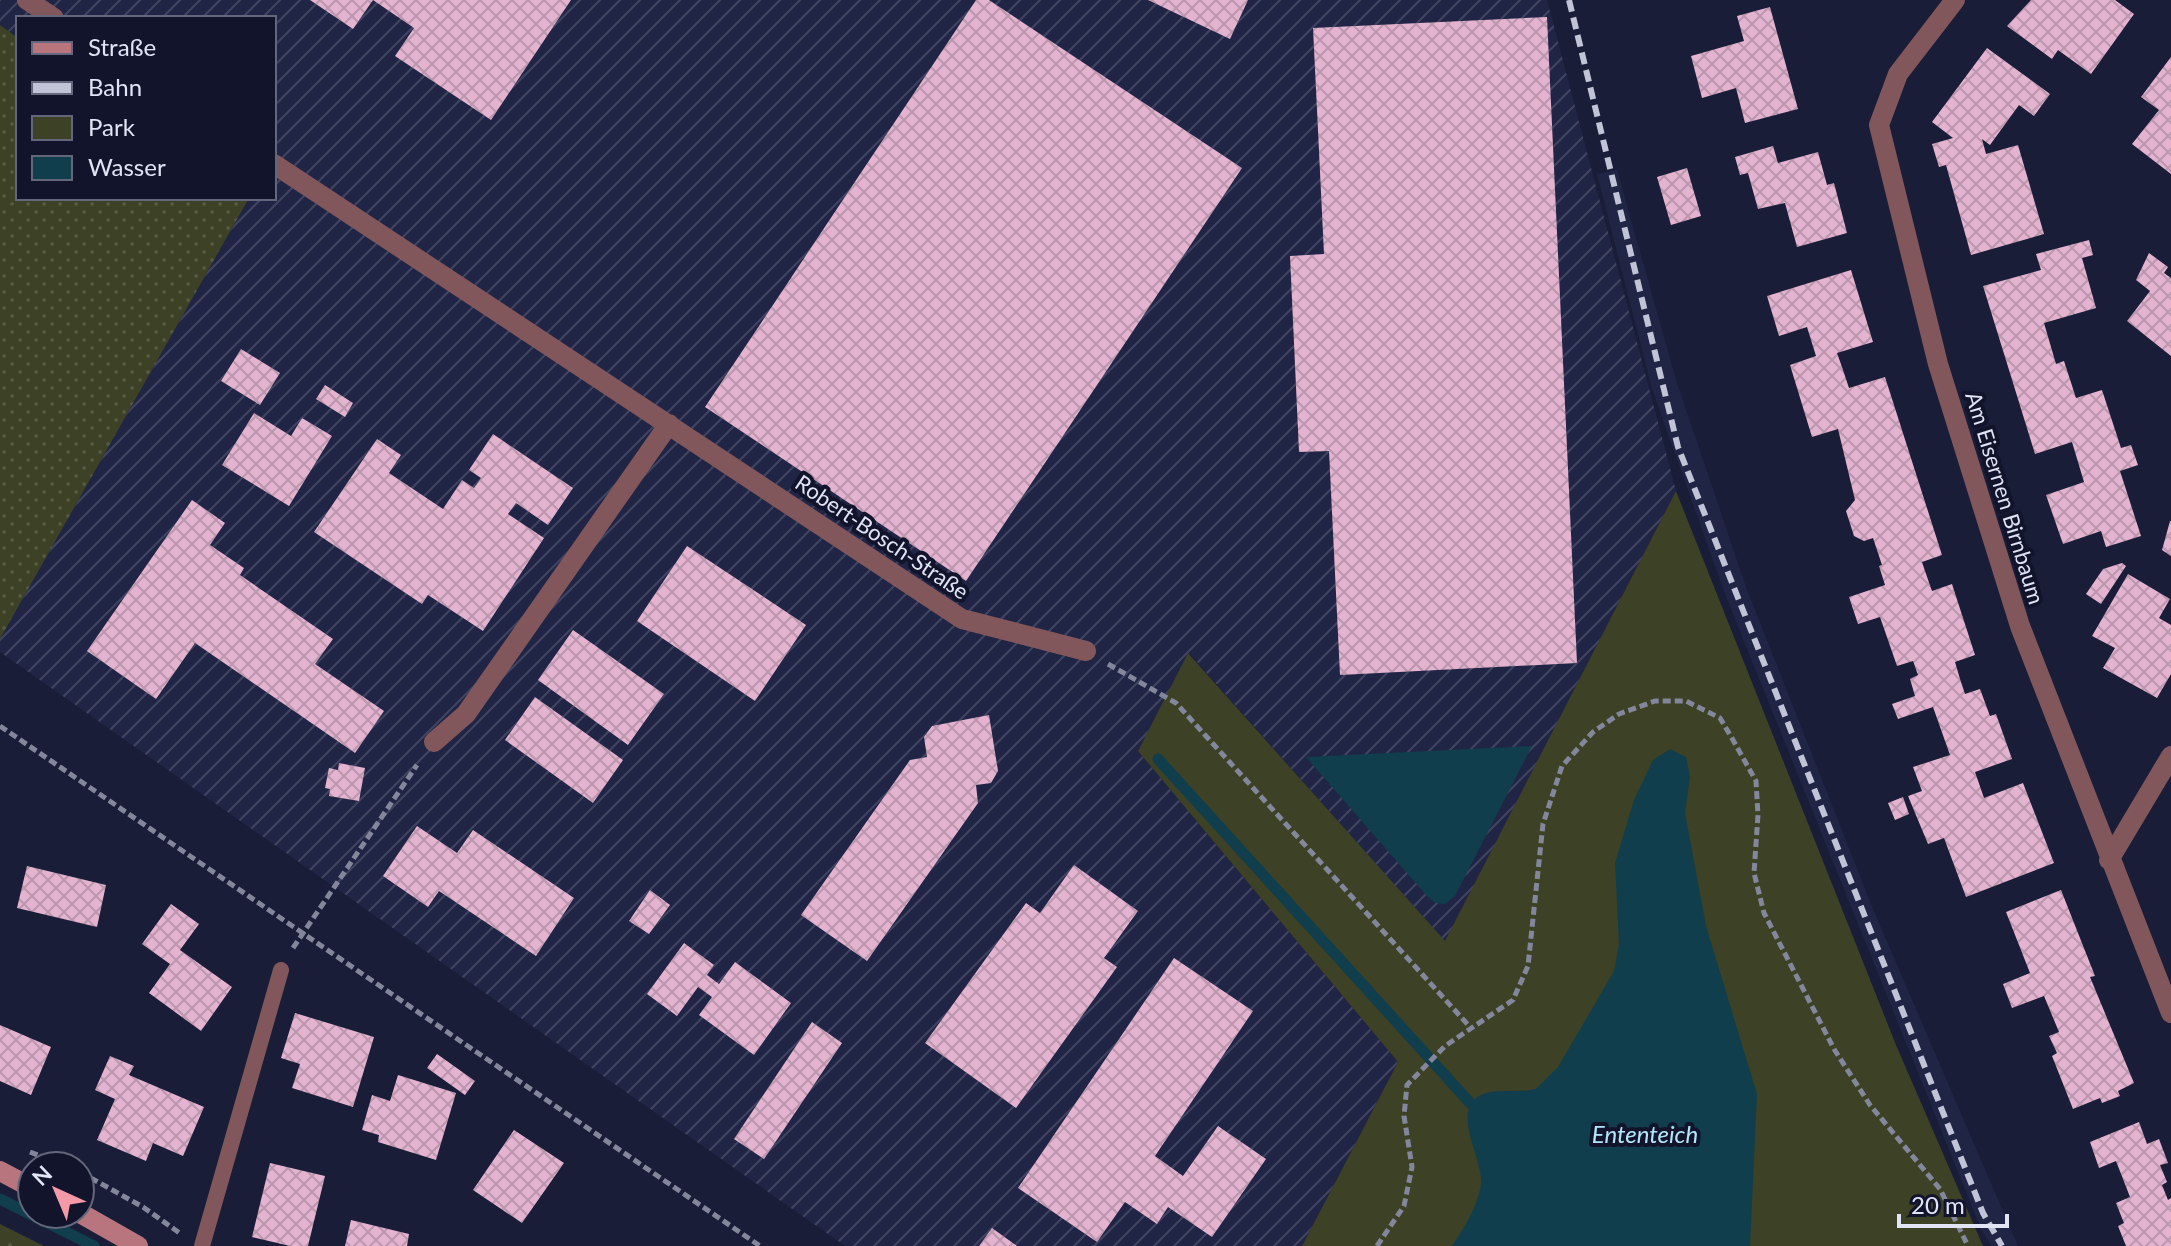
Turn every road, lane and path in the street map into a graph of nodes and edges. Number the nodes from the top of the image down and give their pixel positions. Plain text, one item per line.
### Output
1 (27, 0) edge
2 (1955, 0) edge
3 (51, 16) edge
4 (276, 165) edge
5 (669, 424) junction
6 (1086, 651) joint
7 (0, 726) edge
8 (434, 742) joint
9 (2171, 756) edge
10 (2109, 860) junction
11 (301, 931) junction
12 (281, 970) joint
13 (2171, 1013) edge
14 (1470, 1027) junction
15 (96, 1181) edge
16 (96, 1222) edge
17 (194, 1242) edge
18 (138, 1246) edge
19 (760, 1246) edge
20 (1377, 1246) edge
21 (1968, 1246) edge

1 - 3 street
2 - 10 street, Am Eisernen Birnbaum
4 - 5 street, Robert-Bosch-Straße
5 - 6 street, Robert-Bosch-Straße
5 - 8 street
6 - 14 path
7 - 11 path
8 - 11 path
9 - 10 street
10 - 13 street, Am Eisernen Birnbaum
11 - 12 path
11 - 19 path
12 - 17 lane
14 - 20 path
14 - 21 path
15 - 17 path
16 - 18 street

